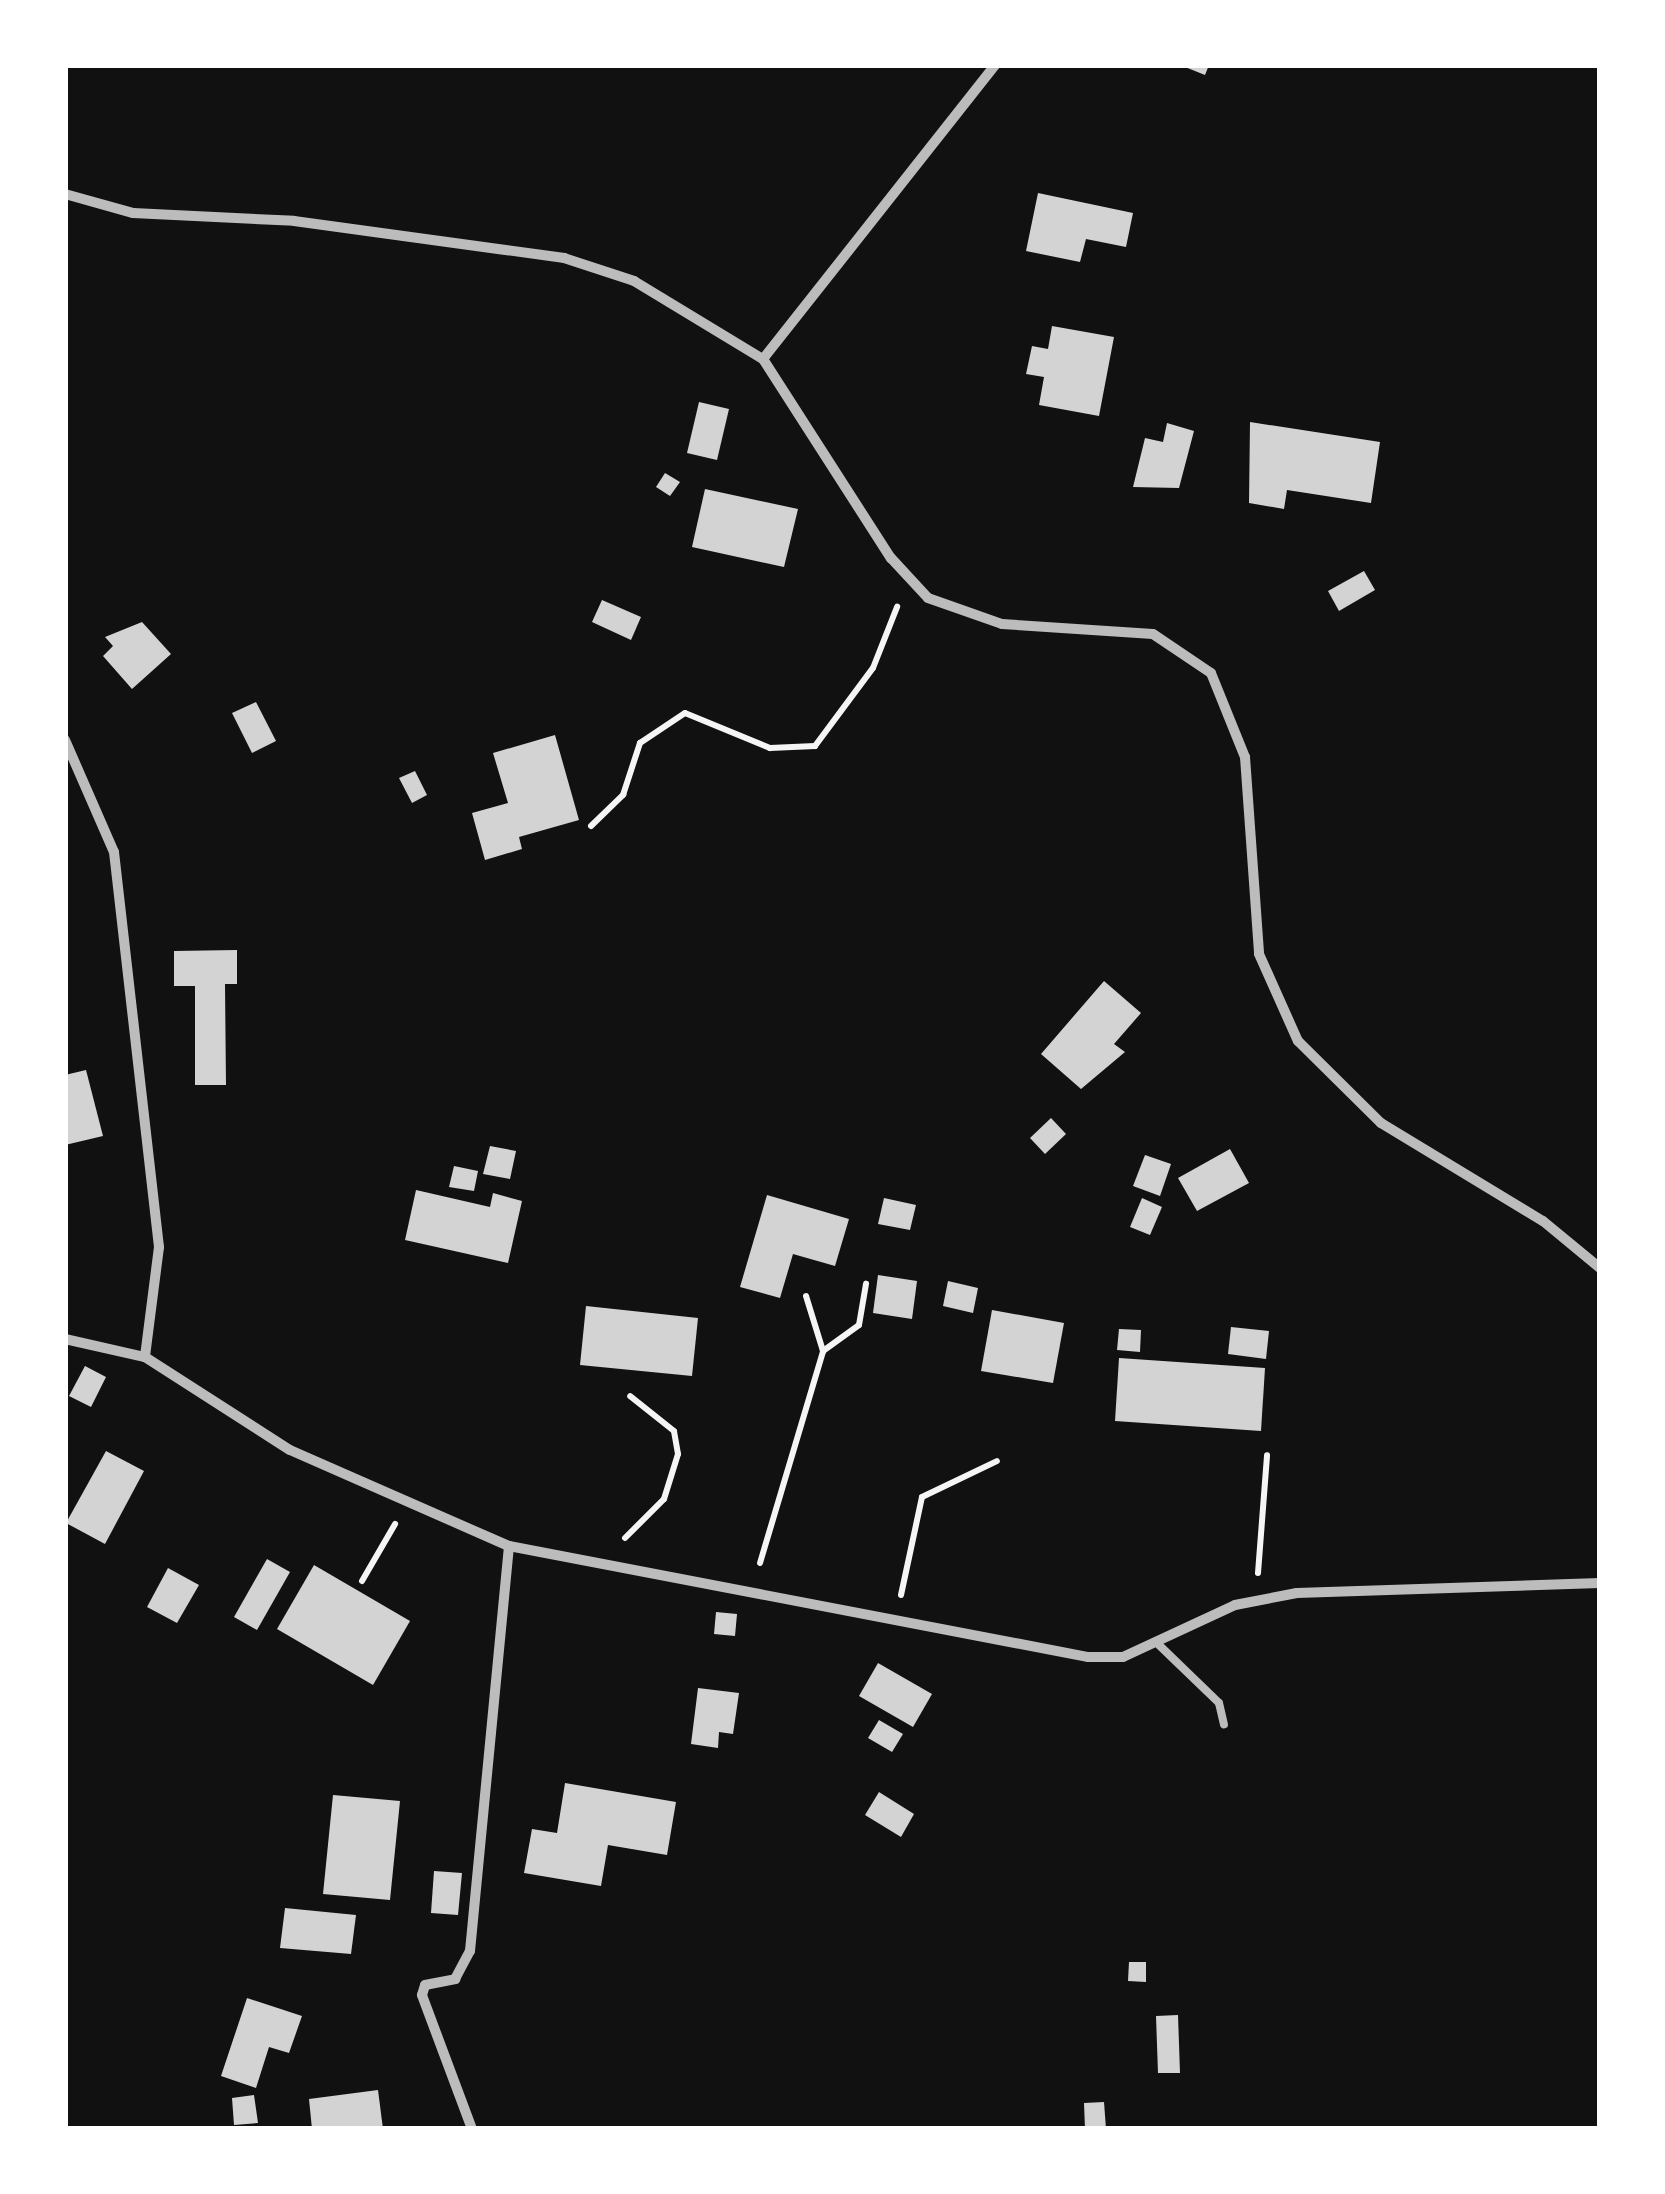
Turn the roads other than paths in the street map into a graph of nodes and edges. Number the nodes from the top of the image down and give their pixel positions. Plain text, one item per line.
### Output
1 (995, 65) edge
2 (65, 194) edge
3 (763, 359) junction
4 (65, 740) edge
5 (1600, 1268) edge
6 (65, 1339) edge
7 (145, 1357) junction
8 (508, 1546) junction
9 (1600, 1582) edge
10 (1159, 1646) junction
11 (1224, 1724) dead end
12 (472, 2129) edge

1 - 3 street
2 - 3 street
3 - 5 street
4 - 7 street
6 - 7 street
7 - 8 street
8 - 10 street
8 - 12 street
9 - 10 street
10 - 11 lane

